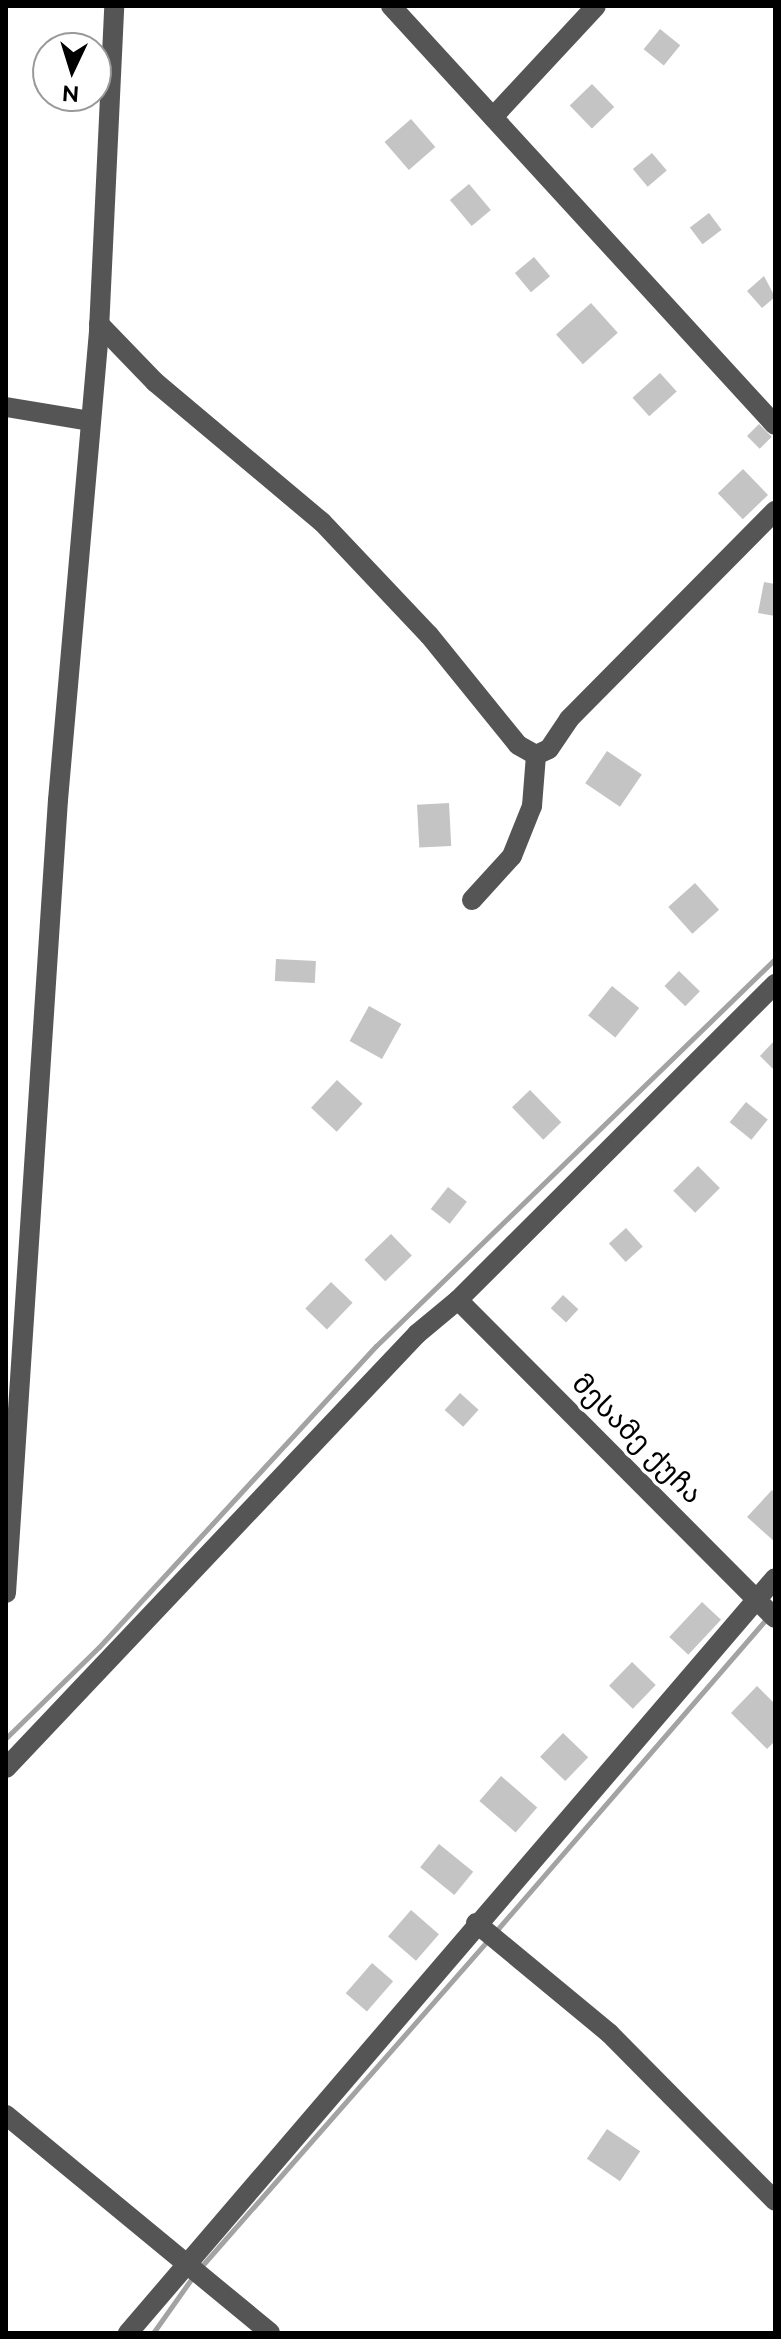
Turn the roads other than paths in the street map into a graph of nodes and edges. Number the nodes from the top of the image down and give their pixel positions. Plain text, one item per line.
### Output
1 (114, 6) edge
2 (391, 6) edge
3 (596, 6) edge
4 (493, 117) junction
5 (99, 324) junction
6 (6, 407) edge
7 (91, 421) junction
8 (775, 425) edge
9 (775, 511) edge
10 (536, 755) junction
11 (472, 900) dead end
12 (775, 984) edge
13 (458, 1300) junction
14 (775, 1578) edge
15 (6, 1593) edge
16 (757, 1599) junction
17 (775, 1618) edge
18 (6, 1768) edge
19 (476, 1923) junction
20 (6, 2115) edge
21 (775, 2201) edge
22 (187, 2262) junction
23 (128, 2333) edge
24 (270, 2333) edge

1 - 5 street
2 - 4 street
3 - 4 street
4 - 8 street
5 - 7 street
5 - 10 street
6 - 7 street
7 - 15 street
9 - 10 street
10 - 11 street
12 - 13 street
13 - 16 street, მესამე ქუჩა
13 - 18 street
14 - 16 street
16 - 17 street, მესამე ქუჩა
16 - 19 street
19 - 21 street
19 - 22 street
20 - 22 street
22 - 23 street
22 - 24 street

